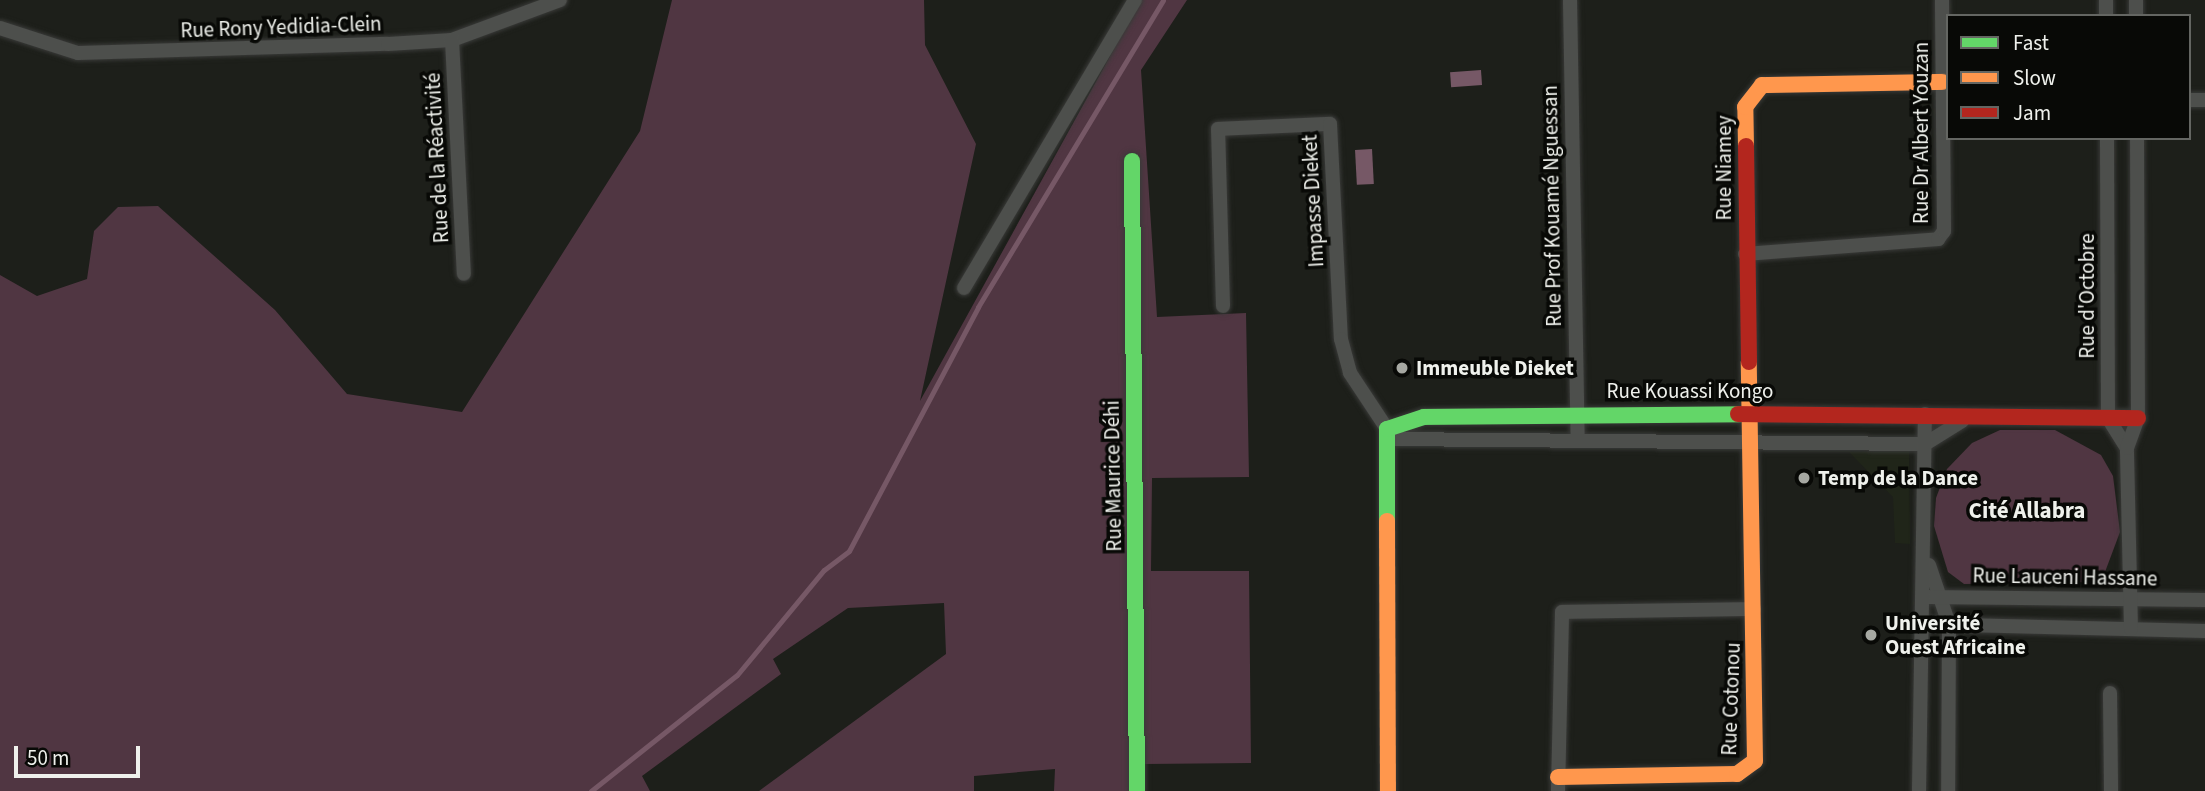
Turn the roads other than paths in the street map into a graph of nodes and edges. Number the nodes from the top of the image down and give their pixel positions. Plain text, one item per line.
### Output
1 (560, 0) edge
2 (1135, 0) edge
3 (1570, 0) edge
4 (1942, 0) edge
5 (0, 28) edge
6 (452, 40) junction
7 (1942, 82) junction
8 (2107, 140) edge
9 (2137, 140) edge
10 (1132, 161) dead end
11 (1745, 254) junction
12 (464, 274) dead end
13 (964, 288) dead end
14 (1223, 306) dead end
15 (1747, 411) junction
16 (1576, 412) junction
17 (1925, 414) junction
18 (2108, 418) junction
19 (2138, 418) junction
20 (1962, 421) junction
21 (1389, 434) junction
22 (1577, 439) junction
23 (1748, 439) junction
24 (1925, 444) junction
25 (2127, 448) junction
26 (1926, 559) junction
27 (1925, 597) junction
28 (1942, 597) junction
29 (2130, 599) junction
30 (2205, 600) edge
31 (1754, 609) junction
32 (1923, 624) junction
33 (1949, 624) junction
34 (2130, 629) junction
35 (2205, 631) edge
36 (2110, 693) dead end
37 (1558, 784) edge
38 (1137, 791) edge
39 (1388, 791) edge
40 (1919, 791) edge
41 (1948, 791) edge
42 (2111, 791) edge

1 - 6 street, Rue Rony Yedidia-Clein
2 - 13 street
3 - 16 street, Rue Prof Kouamé Nguessan
4 - 7 street, Rue Dr Albert Youzan
5 - 6 street, Rue Rony Yedidia-Clein
6 - 12 street, Rue de la Réactivité
7 - 11 street, Rue Dr Albert Youzan
7 - 11 street, Rue Niamey
8 - 18 street, Rue d'Octobre
9 - 19 street
10 - 38 street, Rue Maurice Déhi
11 - 15 street, Rue Niamey
14 - 21 street, Impasse Dieket
15 - 16 street, Rue Kouassi Kongo
15 - 17 street, Rue Kouassi Kongo
15 - 23 street, Rue Niamey
16 - 21 street, Rue Kouassi Kongo
16 - 22 street, Rue Prof Kouamé Nguessan
17 - 20 street, Rue Kouassi Kongo
17 - 24 street
18 - 19 street, Rue Kouassi Kongo
18 - 20 street, Rue Kouassi Kongo
18 - 25 street
19 - 25 street
20 - 24 street
21 - 22 street
21 - 39 street
22 - 23 street
23 - 24 street
23 - 31 street, Rue Cotonou
24 - 26 street
25 - 29 street
26 - 27 street
26 - 28 street
27 - 28 street, Rue Lauceni Hassane
27 - 32 street
28 - 29 street, Rue Lauceni Hassane
28 - 33 street
29 - 30 street, Rue Lauceni Hassane
29 - 34 street
31 - 37 street, Rue Cotonou
31 - 37 street
32 - 33 street
32 - 40 street
33 - 34 street
33 - 41 street
34 - 35 street
36 - 42 street

